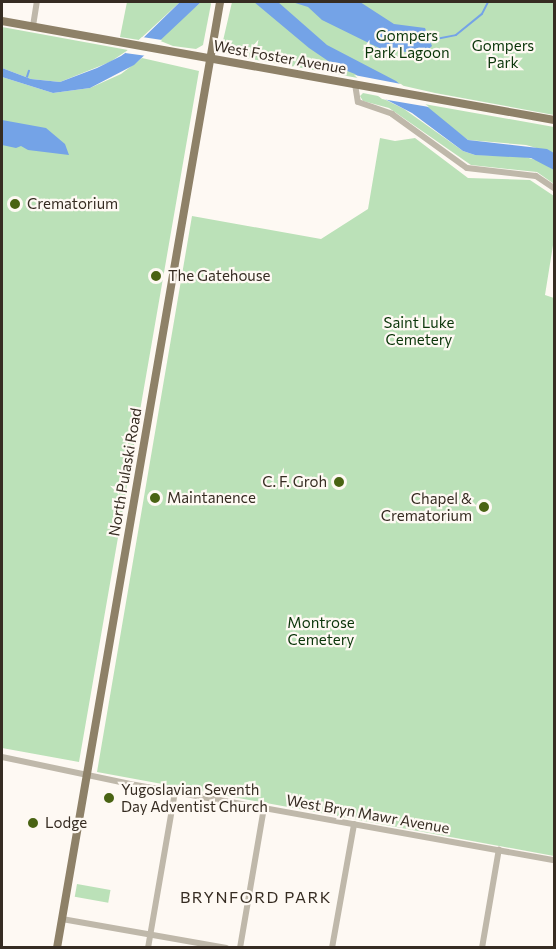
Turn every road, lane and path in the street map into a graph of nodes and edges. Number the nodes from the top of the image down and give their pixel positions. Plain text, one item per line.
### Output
1 (37, 2) edge
2 (220, 4) edge
3 (2, 21) edge
4 (33, 26) junction
5 (211, 58) junction
6 (355, 84) junction
7 (555, 120) edge
8 (555, 188) edge
9 (2, 757) edge
10 (87, 774) junction
11 (175, 791) junction
12 (264, 808) junction
13 (354, 824) junction
14 (499, 849) junction
15 (555, 860) edge
16 (62, 919) junction
17 (151, 934) junction
18 (57, 948) edge
19 (148, 948) edge
20 (226, 948) edge
21 (240, 948) edge
22 (332, 948) edge
23 (482, 948) edge

1 - 4 street
2 - 5 main road, North Pulaski Road
3 - 4 main road, West Foster Avenue
4 - 5 main road, West Foster Avenue
5 - 6 main road, West Foster Avenue
5 - 10 main road, North Pulaski Road
6 - 7 main road, West Foster Avenue
6 - 8 street
9 - 10 street, West Bryn Mawr Avenue
10 - 11 street, West Bryn Mawr Avenue
10 - 16 main road, North Pulaski Road
11 - 12 street, West Bryn Mawr Avenue
11 - 17 street
12 - 13 street, West Bryn Mawr Avenue
12 - 21 street
13 - 14 street, West Bryn Mawr Avenue
13 - 22 street
14 - 15 street, West Bryn Mawr Avenue
14 - 23 street
16 - 17 street
16 - 18 main road, North Pulaski Road
17 - 19 street
17 - 20 street

